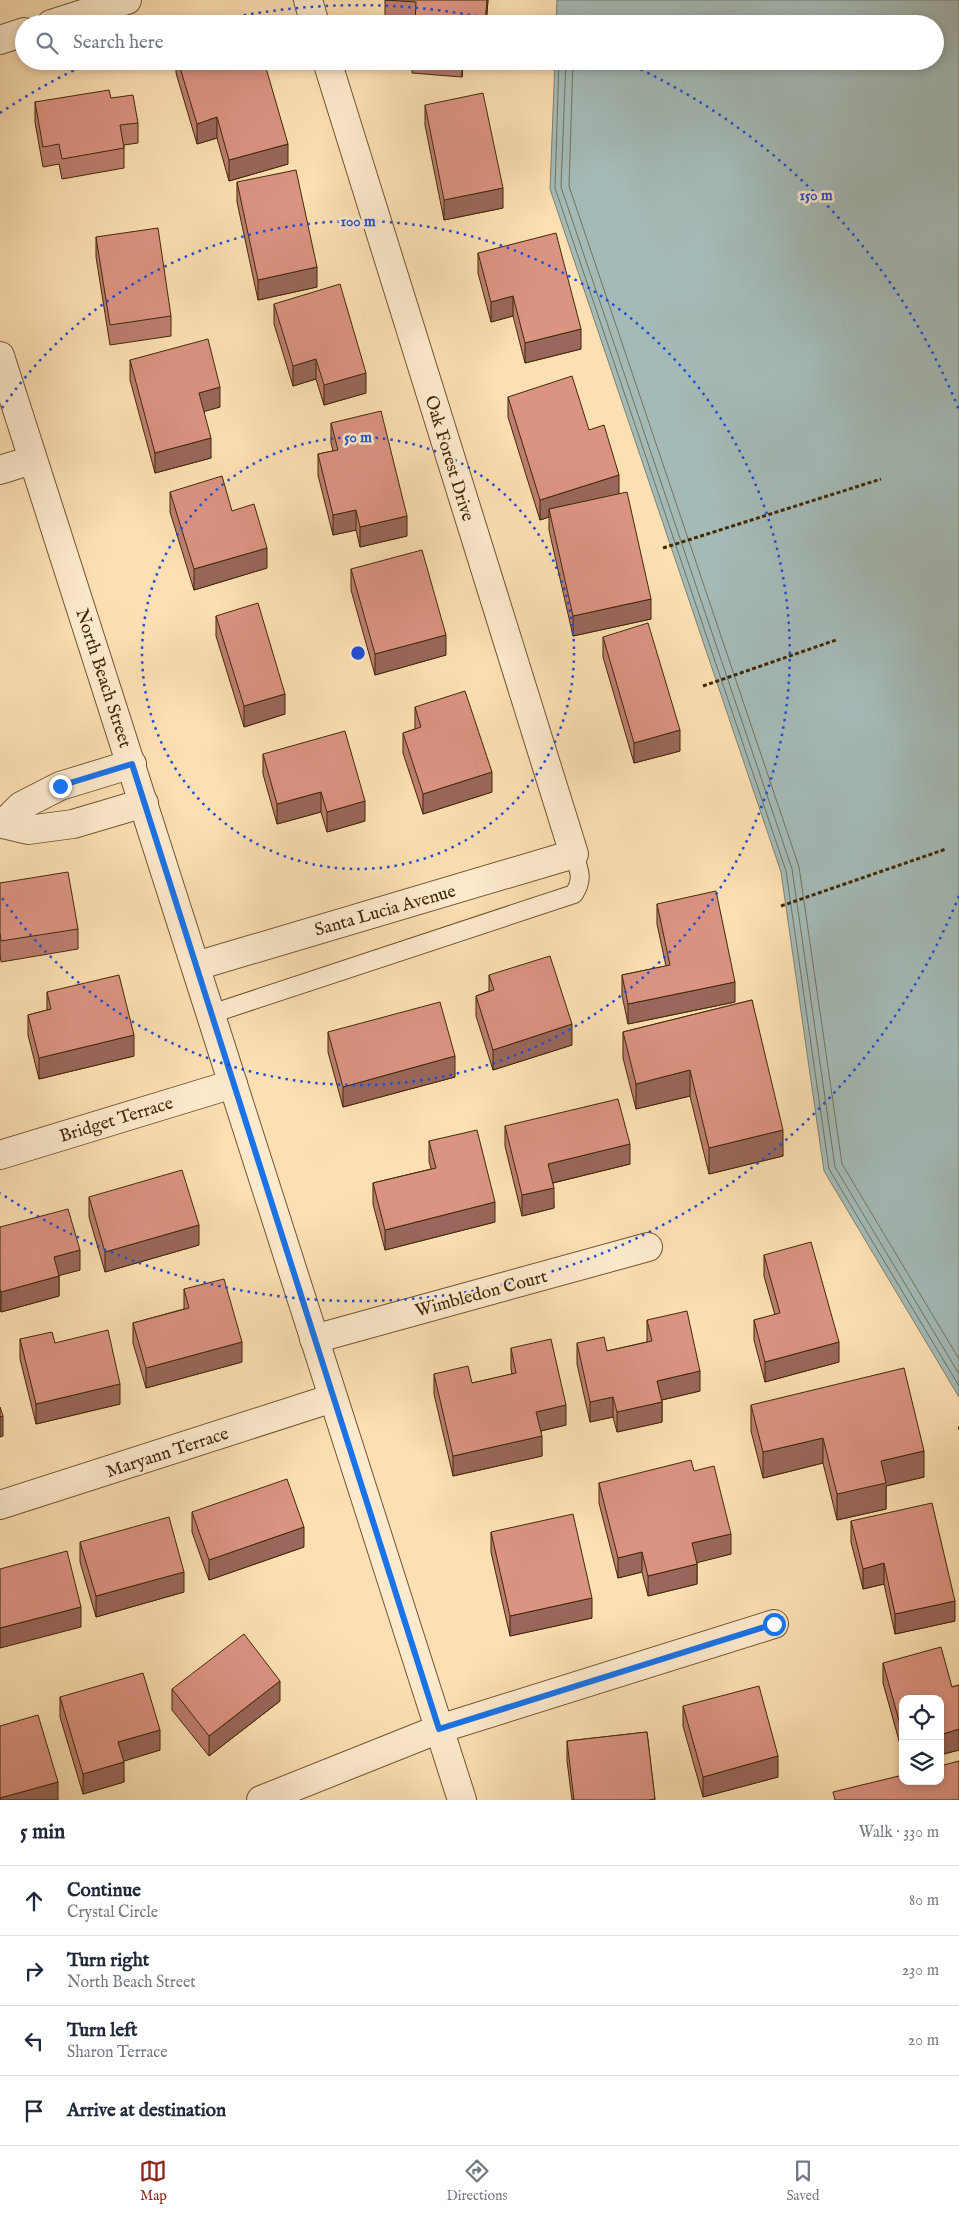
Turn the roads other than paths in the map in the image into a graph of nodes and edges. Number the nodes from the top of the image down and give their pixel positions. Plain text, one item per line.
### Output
1 (127, 0) edge
2 (308, 0) edge
3 (80, 15) edge
4 (312, 15) edge
5 (15, 35) edge
6 (0, 40) edge
7 (330, 70) edge
8 (0, 356) edge
9 (32, 460) junction
10 (0, 470) edge
11 (132, 764) junction
12 (144, 803) junction
13 (2, 824) edge
14 (574, 854) junction
15 (196, 966) junction
16 (211, 1014) junction
17 (233, 1084) junction
18 (0, 1155) edge
19 (648, 1247) dead end
20 (314, 1339) junction
21 (333, 1398) junction
22 (0, 1505) edge
23 (774, 1624) dead end
24 (439, 1729) junction
25 (260, 1800) edge
26 (462, 1800) edge

1 - 3 street
2 - 4 street
5 - 6 street
7 - 14 street, Oak Forest Drive
8 - 9 street, North Beach Street
9 - 10 street
9 - 11 street, North Beach Street
11 - 12 street, North Beach Street
11 - 13 street
12 - 13 street
12 - 15 street, North Beach Street
14 - 15 street, Santa Lucia Avenue
14 - 16 lane
15 - 16 street, North Beach Street
16 - 17 street, North Beach Street
17 - 18 street, Bridget Terrace
17 - 20 street, North Beach Street
19 - 20 street, Wimbledon Court
20 - 21 street, North Beach Street
21 - 22 street, Maryann Terrace
21 - 24 street, North Beach Street
23 - 24 street
24 - 25 street
24 - 26 street, North Beach Street

